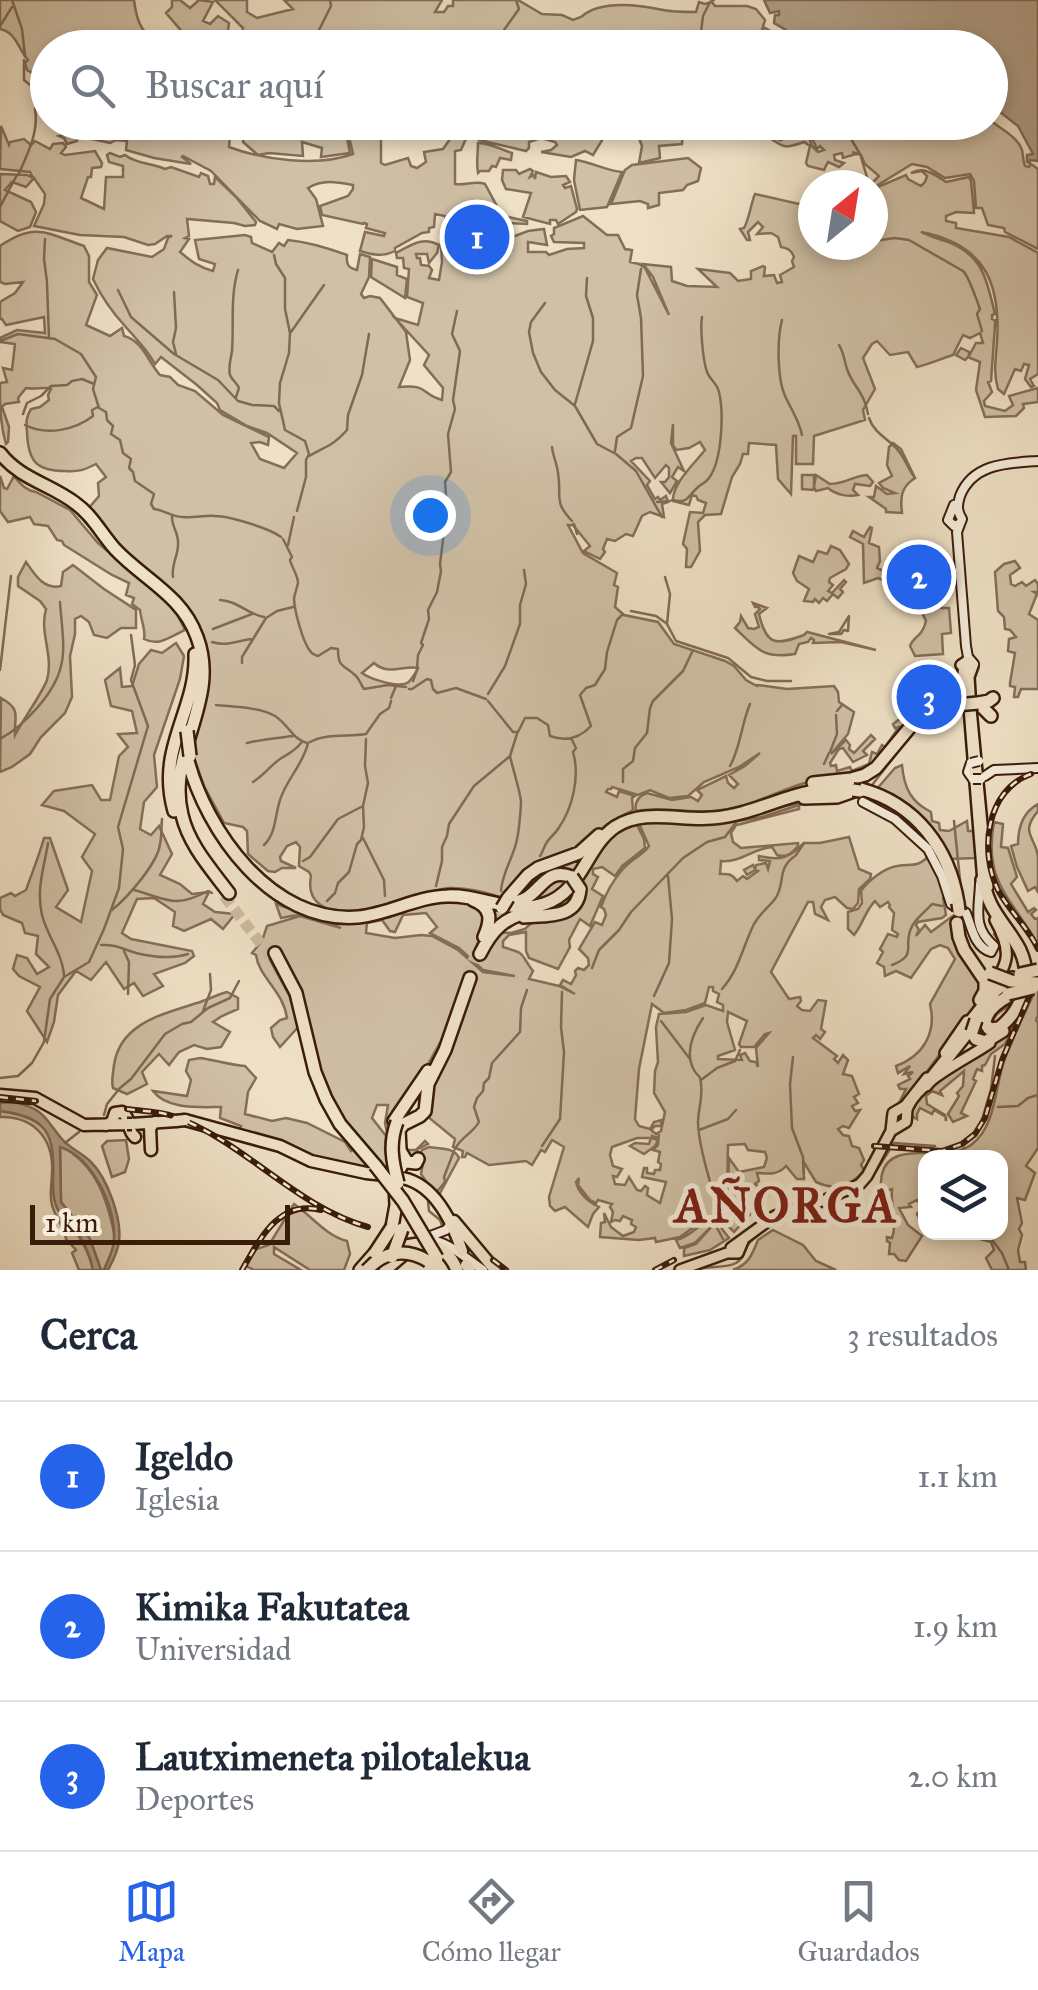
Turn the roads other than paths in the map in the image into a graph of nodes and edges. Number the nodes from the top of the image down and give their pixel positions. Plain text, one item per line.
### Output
1 (0, 456) edge
2 (1038, 459) edge
3 (195, 665) junction
4 (973, 689) junction
5 (935, 708) junction
6 (188, 734) junction
7 (187, 756) junction
8 (1038, 767) edge
9 (978, 769) junction
10 (862, 794) junction
11 (822, 797) junction
12 (767, 801) junction
13 (752, 810) junction
14 (602, 832) junction
15 (981, 843) junction
16 (593, 854) junction
17 (983, 886) junction
18 (450, 895) junction
19 (490, 898) junction
20 (957, 910) junction
21 (497, 927) junction
22 (480, 949) junction
23 (273, 955) tunnel mouth
24 (1038, 970) edge
25 (1036, 986) edge
26 (1008, 995) junction
27 (989, 997) junction
28 (978, 1006) junction
29 (448, 1039) junction
30 (948, 1050) junction
31 (438, 1052) junction
32 (926, 1085) junction
33 (0, 1094) edge
34 (406, 1107) junction
35 (426, 1108) junction
36 (904, 1110) junction
37 (396, 1121) junction
38 (155, 1122) junction
39 (150, 1150) dead end
40 (402, 1165) junction
41 (336, 1166) junction
42 (375, 1169) junction
43 (417, 1182) dead end
44 (447, 1215) junction
45 (403, 1240) junction
46 (447, 1254) edge
47 (386, 1267) edge
48 (464, 1268) edge
49 (361, 1270) edge
50 (481, 1270) edge
51 (496, 1270) edge
52 (677, 1270) edge

1 - 3 highway
1 - 6 highway
2 - 4 main road
3 - 6 highway
3 - 7 highway
4 - 5 highway, bridge
4 - 9 main road
4 - 9 main road
4 - 15 main road
5 - 11 highway
5 - 12 highway
6 - 7 highway, bridge
7 - 18 highway
7 - 19 highway
8 - 9 main road
9 - 15 main road
10 - 11 highway
10 - 12 highway
10 - 13 highway
10 - 17 main road
10 - 20 highway
11 - 13 highway
12 - 14 highway
13 - 16 highway
14 - 19 highway
14 - 22 highway
15 - 17 main road
16 - 18 highway
16 - 21 highway
17 - 25 main road
17 - 26 highway
17 - 28 main road
18 - 22 highway
19 - 21 highway, bridge
20 - 25 highway, bridge
20 - 28 highway
21 - 22 highway
23 - 42 highway
24 - 27 highway, bridge
25 - 26 highway, bridge
25 - 27 highway
25 - 32 main road
26 - 32 highway
27 - 30 highway
28 - 30 main road
29 - 31 highway
29 - 34 highway
29 - 35 highway
30 - 36 main road
31 - 37 highway
31 - 40 highway
32 - 36 main road
33 - 38 highway
34 - 35 highway
34 - 37 highway
35 - 40 highway
36 - 52 main road
37 - 40 highway, bridge
38 - 39 highway
38 - 41 highway
40 - 41 highway
40 - 42 highway
40 - 45 highway
41 - 42 highway
41 - 44 highway
42 - 46 highway, bridge
43 - 44 highway
44 - 45 main road
44 - 46 highway
45 - 46 highway
45 - 47 highway, bridge
45 - 47 highway
45 - 49 highway, bridge
45 - 49 main road
45 - 50 main road
46 - 49 highway, bridge
46 - 50 main road
46 - 51 highway
48 - 49 highway

